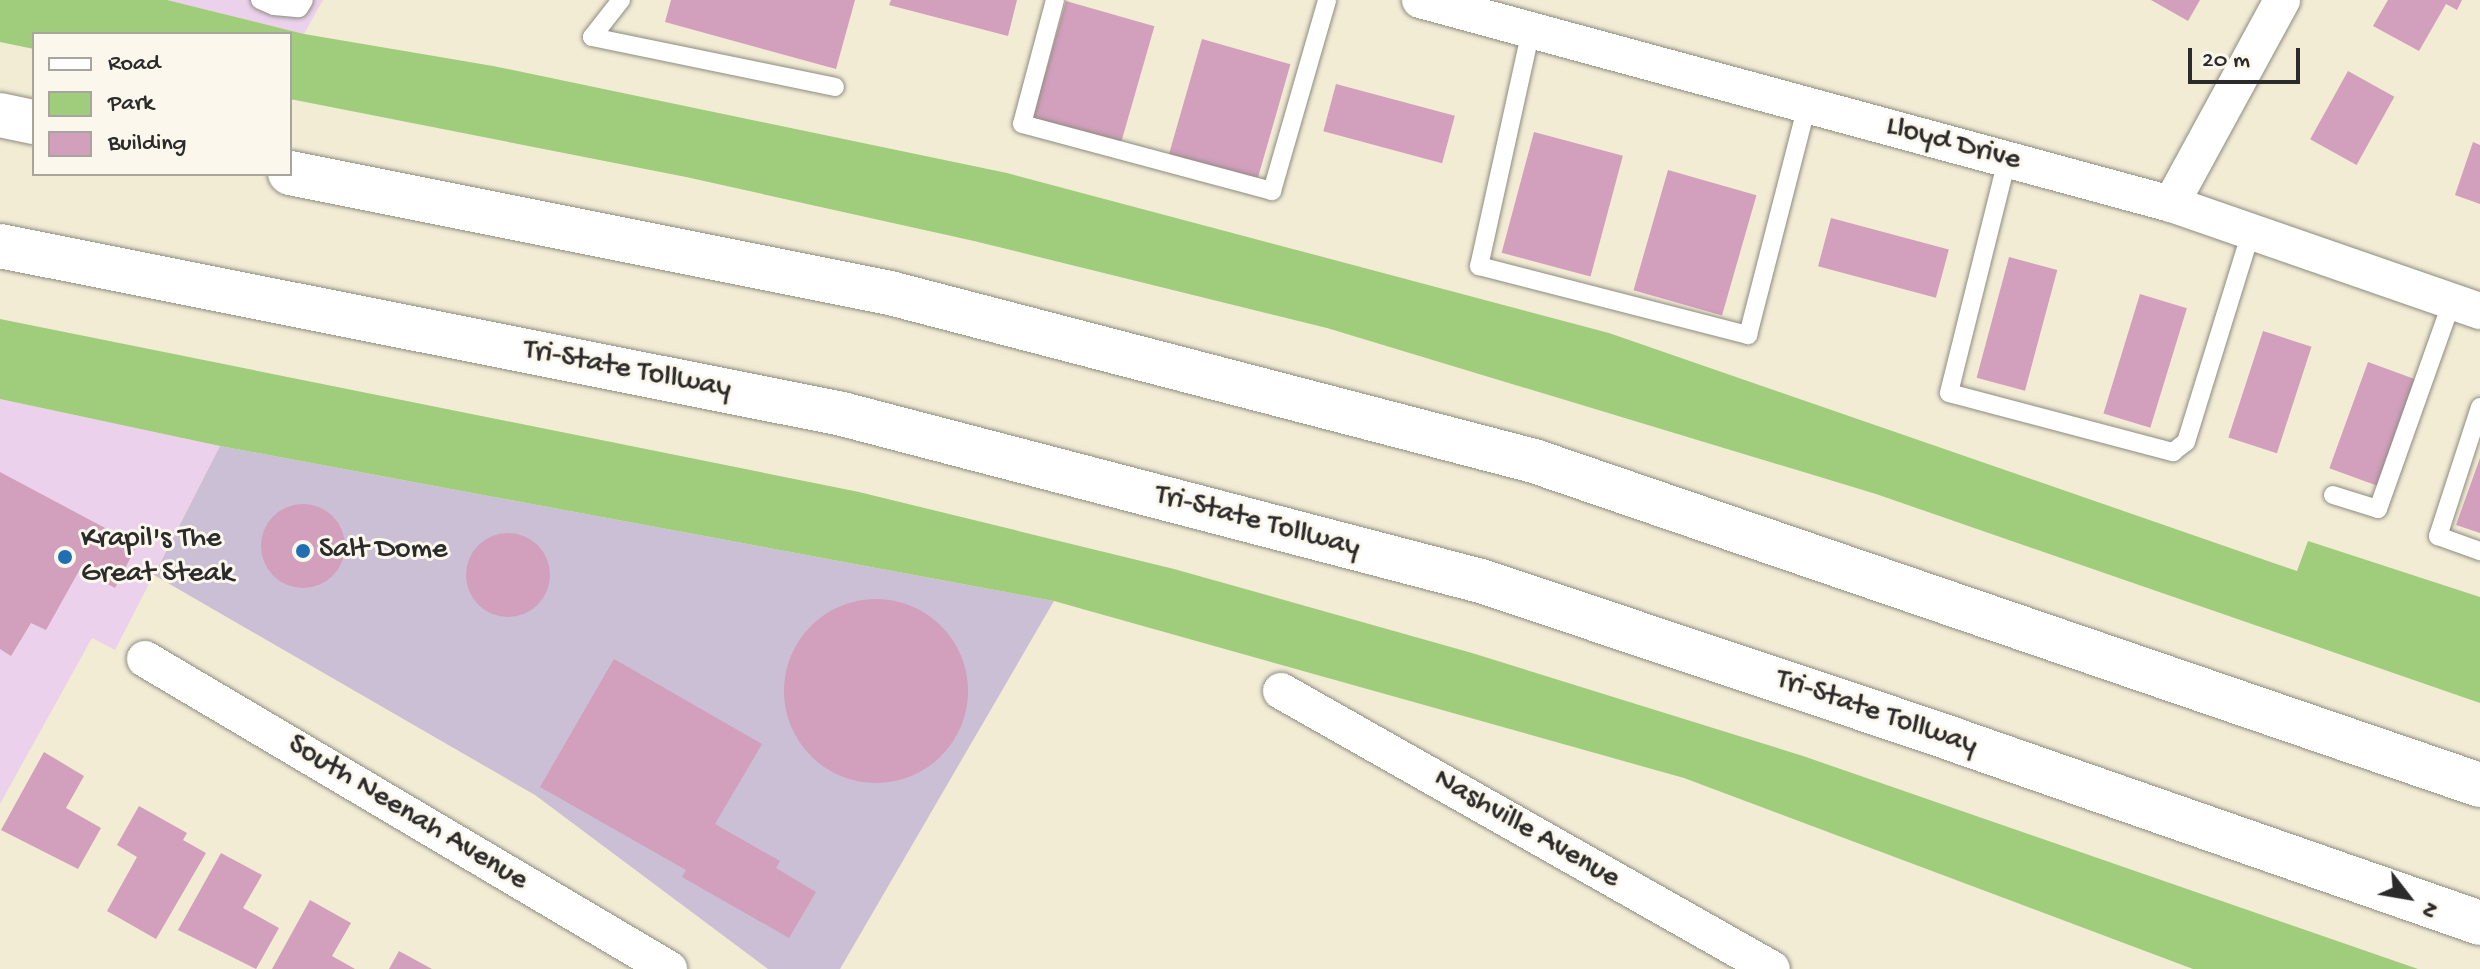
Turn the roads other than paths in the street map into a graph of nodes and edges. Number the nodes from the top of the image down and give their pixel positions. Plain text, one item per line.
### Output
1 (260, 0) edge
2 (304, 0) edge
3 (621, 0) edge
4 (1055, 0) edge
5 (1327, 0) edge
6 (1420, 0) edge
7 (2282, 0) edge
8 (1531, 30) junction
9 (835, 87) dead end
10 (1807, 105) junction
11 (0, 115) edge
12 (32, 122) edge
13 (2007, 160) junction
14 (292, 173) edge
15 (2171, 204) junction
16 (2251, 232) junction
17 (0, 246) edge
18 (2466, 306) edge
19 (2480, 407) edge
20 (2333, 495) dead end
21 (2480, 551) edge
22 (145, 659) dead end
23 (1281, 691) dead end
24 (2480, 785) edge
25 (2480, 923) edge
26 (1719, 956) edge
27 (669, 969) edge
28 (1772, 969) edge

1 - 2 lane
3 - 9 lane
4 - 5 lane
6 - 8 street, Lloyd Drive
7 - 15 street
8 - 10 street, Lloyd Drive
8 - 10 lane
10 - 13 street, Lloyd Drive
11 - 12 highway
13 - 15 street, Lloyd Drive
13 - 16 lane
14 - 24 highway
15 - 16 street, Lloyd Drive
16 - 18 street, Lloyd Drive
17 - 25 highway, Tri-State Tollway
18 - 20 lane
19 - 21 lane
22 - 27 street, South Neenah Avenue
23 - 26 street, Nashville Avenue
26 - 28 street, Nashville Avenue

